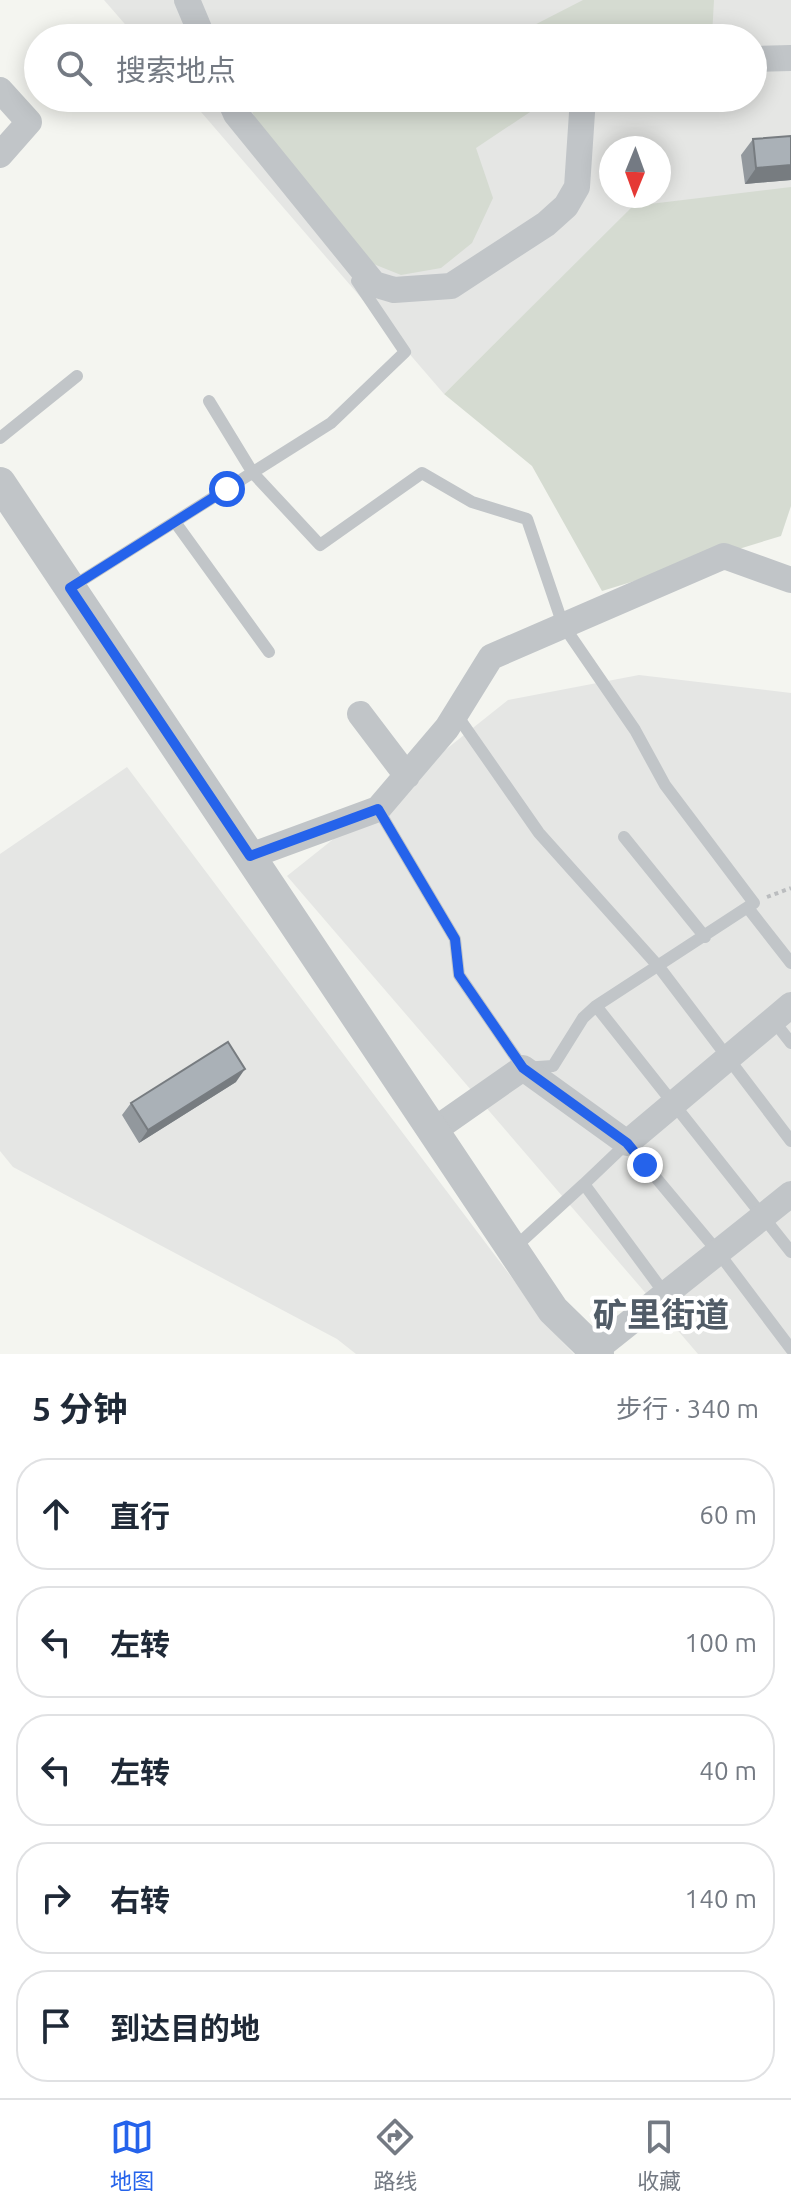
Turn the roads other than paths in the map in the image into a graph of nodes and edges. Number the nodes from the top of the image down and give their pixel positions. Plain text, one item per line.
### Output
1 (187, 0) edge
2 (197, 24) edge
3 (791, 58) edge
4 (767, 59) edge
5 (0, 90) edge
6 (235, 112) edge
7 (582, 112) edge
8 (0, 155) edge
9 (339, 255) dead end
10 (77, 376) dead end
11 (209, 401) dead end
12 (0, 438) edge
13 (253, 473) junction
14 (0, 483) edge
15 (175, 522) junction
16 (791, 580) edge
17 (70, 588) junction
18 (563, 625) junction
19 (269, 652) dead end
20 (360, 714) dead end
21 (456, 714) junction
22 (407, 776) junction
23 (378, 809) junction
24 (624, 837) dead end
25 (250, 856) junction
26 (751, 905) junction
27 (705, 937) junction
28 (791, 963) edge
29 (659, 967) junction
30 (596, 1006) junction
31 (782, 1012) edge
32 (791, 1043) edge
33 (728, 1058) junction
34 (523, 1068) junction
35 (674, 1104) junction
36 (433, 1131) junction
37 (791, 1141) edge
38 (627, 1143) junction
39 (584, 1184) junction
40 (791, 1194) edge
41 (763, 1217) junction
42 (512, 1249) junction
43 (718, 1252) junction
44 (791, 1252) edge
45 (665, 1294) junction
46 (791, 1349) edge
47 (596, 1352) edge

1 - 2 street
3 - 4 street
5 - 8 street
6 - 7 street
9 - 13 lane
10 - 12 lane
11 - 13 lane
13 - 15 lane
13 - 18 lane
14 - 17 street
15 - 17 lane
15 - 19 lane
16 - 18 street
17 - 25 street
18 - 21 street
18 - 26 lane
20 - 22 street
21 - 22 street
21 - 29 lane
22 - 23 street
23 - 25 street
23 - 34 lane
24 - 27 lane
25 - 36 street
26 - 27 lane
26 - 28 lane
27 - 29 lane
29 - 30 lane
29 - 33 lane
30 - 34 lane
30 - 35 lane
31 - 32 lane
31 - 33 street
33 - 35 street
33 - 37 lane
34 - 36 street
34 - 38 street
35 - 38 street
35 - 41 lane
36 - 42 street
38 - 39 lane
38 - 43 lane
39 - 42 lane
39 - 45 lane
40 - 41 street
41 - 43 street
41 - 44 lane
42 - 47 street
43 - 45 street
43 - 46 lane
45 - 47 street

